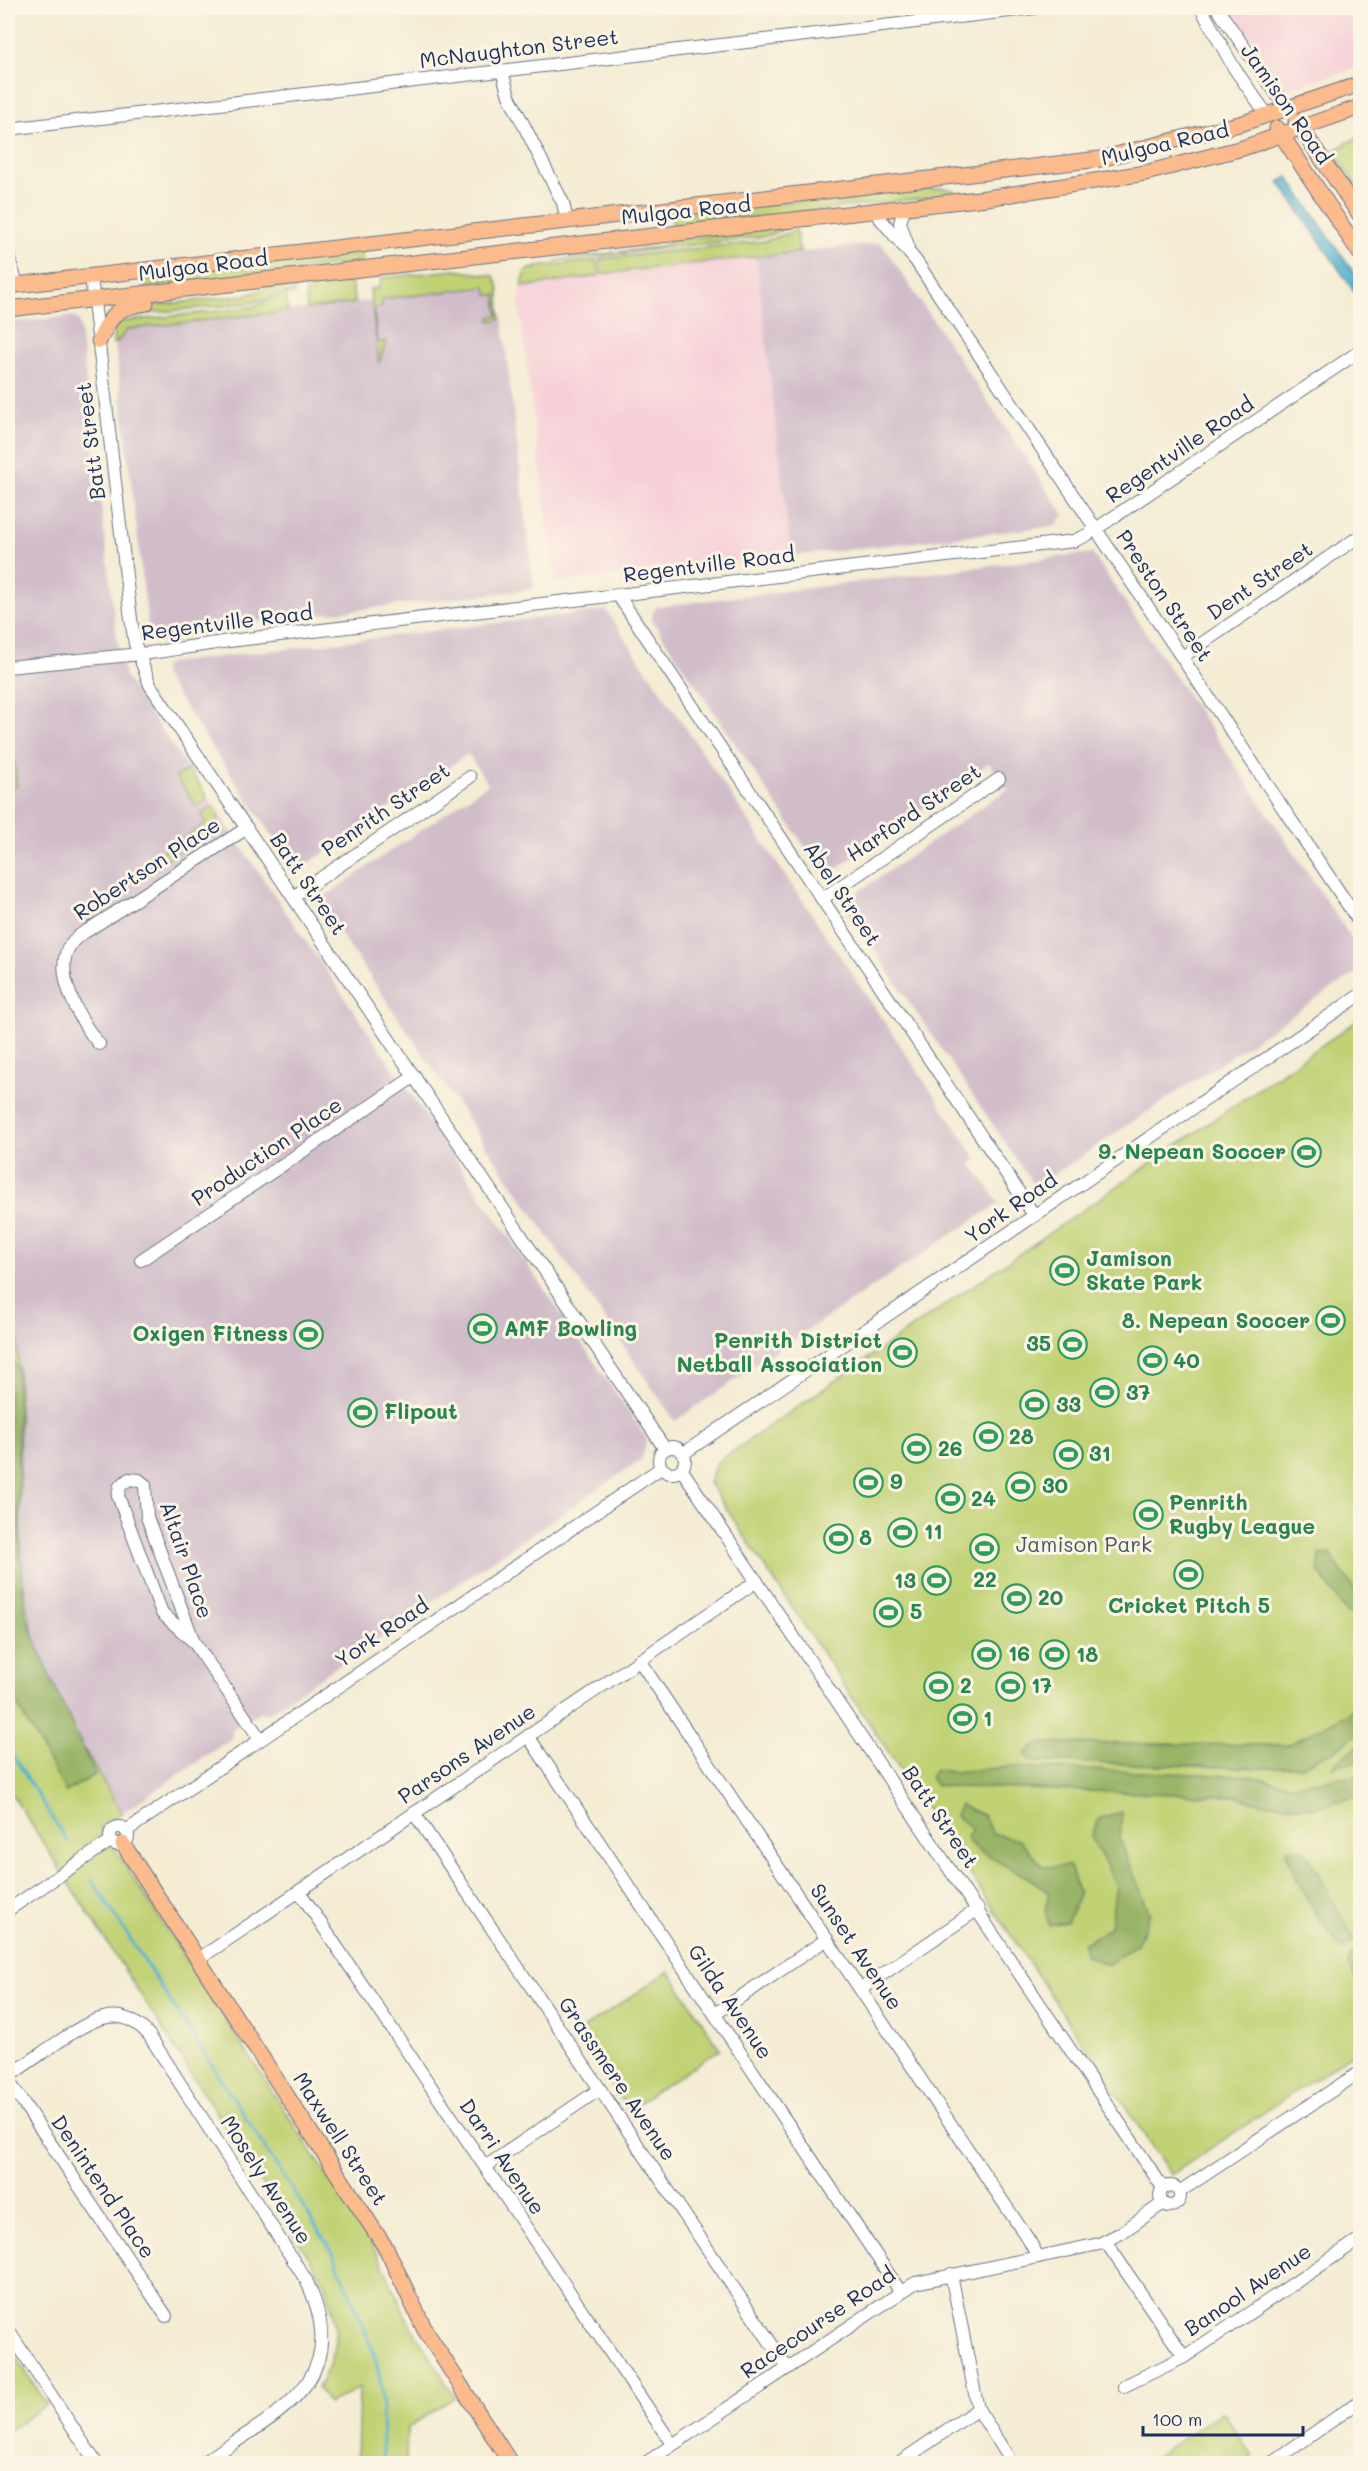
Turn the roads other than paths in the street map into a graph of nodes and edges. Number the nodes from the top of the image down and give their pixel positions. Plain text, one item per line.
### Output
1 (1035, 8) edge
2 (1201, 8) edge
3 (1217, 8) edge
4 (502, 71) junction
5 (1360, 84) edge
6 (1360, 107) edge
7 (1287, 109) junction
8 (1268, 116) junction
9 (1300, 127) junction
10 (8, 129) edge
11 (1282, 134) junction
12 (905, 206) junction
13 (873, 210) junction
14 (1360, 215) edge
15 (567, 221) junction
16 (1360, 253) edge
17 (8, 255) edge
18 (916, 261) junction
19 (91, 276) junction
20 (269, 279) junction
21 (12, 285) edge
22 (94, 300) junction
23 (8, 309) edge
24 (99, 341) junction
25 (1360, 351) edge
26 (1096, 529) junction
27 (1360, 536) edge
28 (618, 596) junction
29 (138, 653) junction
30 (1182, 657) junction
31 (8, 667) edge
32 (470, 777) dead end
33 (999, 779) dead end
34 (247, 828) junction
35 (293, 897) junction
36 (822, 899) junction
37 (1360, 923) edge
38 (1360, 995) edge
39 (99, 1044) dead end
40 (415, 1076) junction
41 (1034, 1215) junction
42 (141, 1260) dead end
43 (665, 1449) junction
44 (684, 1453) junction
45 (661, 1468) junction
46 (682, 1470) junction
47 (757, 1581) junction
48 (194, 1642) junction
49 (639, 1660) junction
50 (528, 1736) junction
51 (260, 1739) junction
52 (414, 1813) junction
53 (120, 1838) junction
54 (299, 1891) junction
55 (8, 1910) edge
56 (978, 1910) junction
57 (826, 1939) junction
58 (199, 1959) junction
59 (861, 1989) junction
60 (715, 2014) junction
61 (1360, 2072) edge
62 (8, 2078) edge
63 (600, 2089) junction
64 (485, 2167) junction
65 (1163, 2188) junction
66 (1179, 2192) junction
67 (1162, 2204) junction
68 (1360, 2238) edge
69 (1106, 2242) junction
70 (1038, 2257) junction
71 (951, 2274) junction
72 (900, 2291) junction
73 (166, 2316) dead end
74 (8, 2330) edge
75 (1184, 2357) junction
76 (787, 2367) junction
77 (1124, 2386) dead end
78 (1360, 2401) edge
79 (978, 2409) junction
80 (672, 2444) junction
81 (97, 2463) edge
82 (201, 2463) edge
83 (512, 2463) edge
84 (644, 2463) edge
85 (897, 2463) edge
86 (1012, 2463) edge
87 (1270, 2463) edge

1 - 4 street, McNaughton Street
2 - 8 street, Jamison Road
3 - 7 street, Jamison Road
4 - 10 street, McNaughton Street
4 - 15 street
5 - 7 main road, Mulgoa Road
6 - 9 main road, Mulgoa Road
7 - 8 main road, Mulgoa Road
7 - 9 main road, Jamison Road
8 - 11 main road, Jamison Road
8 - 15 main road, Mulgoa Road
9 - 11 main road, Mulgoa Road
9 - 14 main road, Jamison Road
11 - 12 main road, Mulgoa Road
11 - 16 main road, Jamison Road
12 - 13 main road, Mulgoa Road
12 - 18 street, Preston Street
13 - 18 street, Preston Street
13 - 20 main road, Mulgoa Road
15 - 19 main road, Mulgoa Road
17 - 21 street
18 - 26 street, Preston Street
19 - 21 main road, Mulgoa Road
19 - 22 street, Batt Street
20 - 22 main road, Mulgoa Road
20 - 24 main road
22 - 23 main road, Mulgoa Road
22 - 24 street, Batt Street
24 - 29 street, Batt Street
25 - 26 street, Regentville Road
26 - 28 street, Regentville Road
26 - 30 street, Preston Street
27 - 30 street, Dent Street
28 - 29 street, Regentville Road
28 - 36 street, Abel Street
29 - 31 street, Regentville Road
29 - 34 street, Batt Street
30 - 37 street, Preston Street
32 - 35 street, Penrith Street
33 - 36 street, Harford Street
34 - 35 street, Batt Street
34 - 39 street, Robertson Place
35 - 40 street, Batt Street
36 - 41 street, Abel Street
38 - 41 street, York Road
40 - 42 street, Production Place
40 - 43 street, Batt Street
41 - 44 street, York Road
43 - 44 street
43 - 45 street
44 - 46 street
45 - 46 street
45 - 51 street, York Road
46 - 47 street, Batt Street
47 - 49 street, Parsons Avenue
47 - 56 street, Batt Street
48 - 48 street, Altair Place
48 - 51 street, Altair Place
49 - 50 street, Parsons Avenue
49 - 57 street, Sunset Avenue
50 - 52 street, Parsons Avenue
50 - 60 street, Gilda Avenue
51 - 53 street, York Road
52 - 54 street, Parsons Avenue
52 - 63 street, Grassmere Avenue
53 - 55 street, York Road
53 - 58 main road, Maxwell Street
54 - 58 street, Parsons Avenue
54 - 64 street, Darri Avenue
56 - 59 street
56 - 65 street, Batt Street
57 - 59 street, Sunset Avenue
57 - 60 street
58 - 83 main road, Maxwell Street
59 - 70 street, Sunset Avenue
60 - 72 street, Gilda Avenue
61 - 66 street
62 - 73 street, Denintend Place
62 - 82 street, Mosely Avenue
63 - 64 street
63 - 76 street, Grassmere Avenue
64 - 80 street, Darri Avenue
65 - 66 street
65 - 67 street
66 - 67 street
67 - 69 street, Racecourse Road
68 - 75 street, Banool Avenue
69 - 70 street, Racecourse Road
69 - 75 street, Banool Avenue
70 - 71 street, Racecourse Road
71 - 72 street, Racecourse Road
71 - 79 street
72 - 76 street, Racecourse Road
74 - 81 street
75 - 77 street
76 - 80 street, Racecourse Road
78 - 87 street
79 - 85 street
79 - 86 street
80 - 84 street, Racecourse Road

